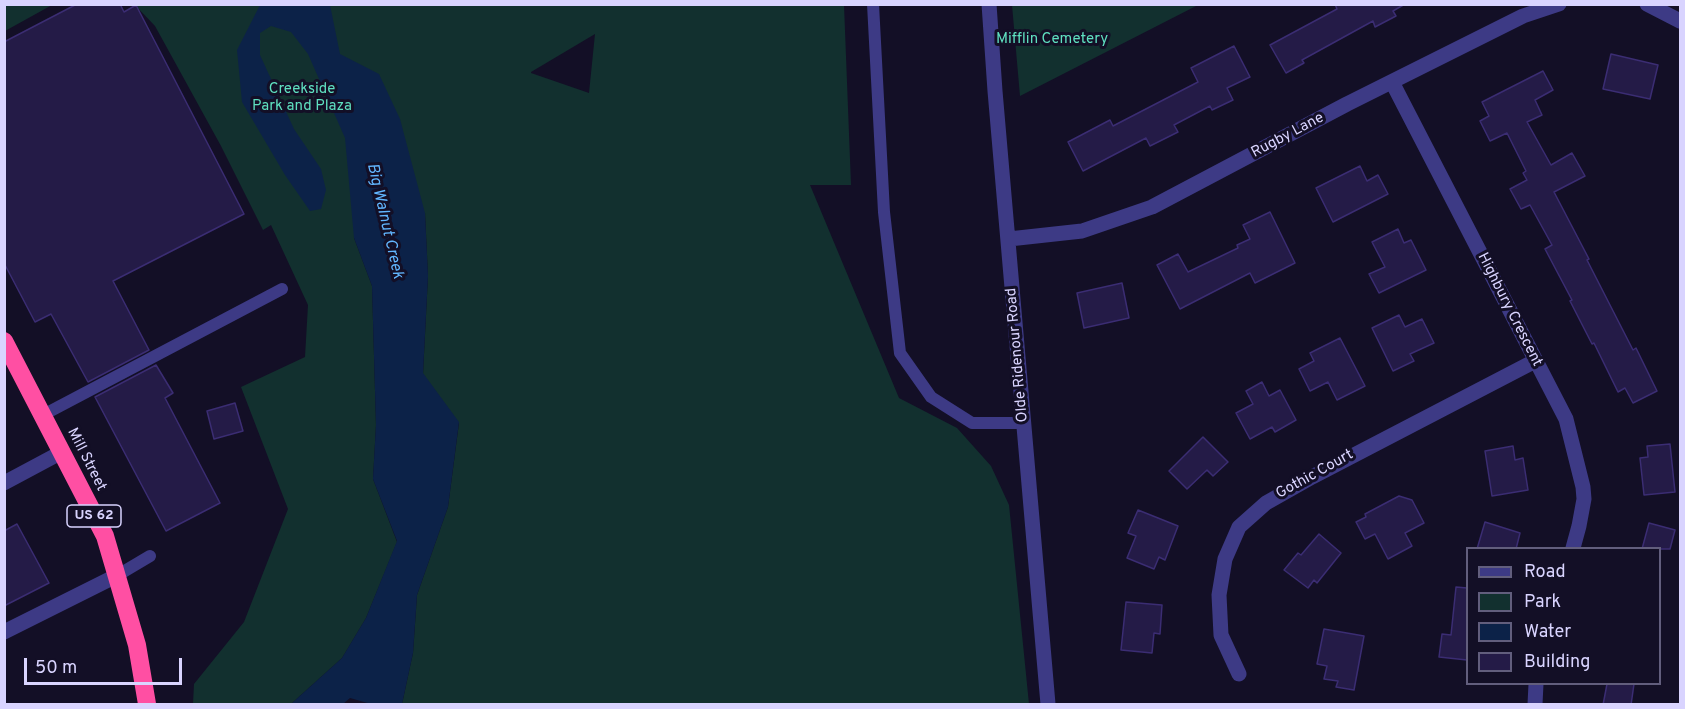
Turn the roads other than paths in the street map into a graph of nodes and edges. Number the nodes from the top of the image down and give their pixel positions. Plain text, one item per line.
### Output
1 (873, 4) edge
2 (989, 4) edge
3 (1559, 4) edge
4 (1654, 6) edge
5 (1680, 21) edge
6 (1392, 82) junction
7 (1009, 239) junction
8 (282, 289) dead end
9 (4, 341) edge
10 (1535, 361) junction
11 (43, 415) junction
12 (1024, 423) junction
13 (62, 452) junction
14 (4, 483) edge
15 (1573, 547) edge
16 (150, 556) dead end
17 (118, 575) junction
18 (4, 632) edge
19 (1239, 674) dead end
20 (1536, 685) edge
21 (147, 705) edge
22 (1048, 705) edge
23 (1535, 705) edge

1 - 12 lane
2 - 7 street, Olde Ridenour Road
3 - 6 street, Rugby Lane
4 - 5 street
6 - 7 street, Rugby Lane
6 - 10 street, Highbury Crescent
7 - 12 street, Olde Ridenour Road
8 - 11 lane
9 - 11 highway, Mill Street / US 62
10 - 15 street, Highbury Crescent
10 - 19 street, Gothic Court
11 - 13 highway, Mill Street / US 62
12 - 22 street, Olde Ridenour Road
13 - 14 street
13 - 17 highway, Mill Street / US 62
16 - 17 lane
17 - 18 street
17 - 21 highway, Mill Street / US 62
20 - 23 street

